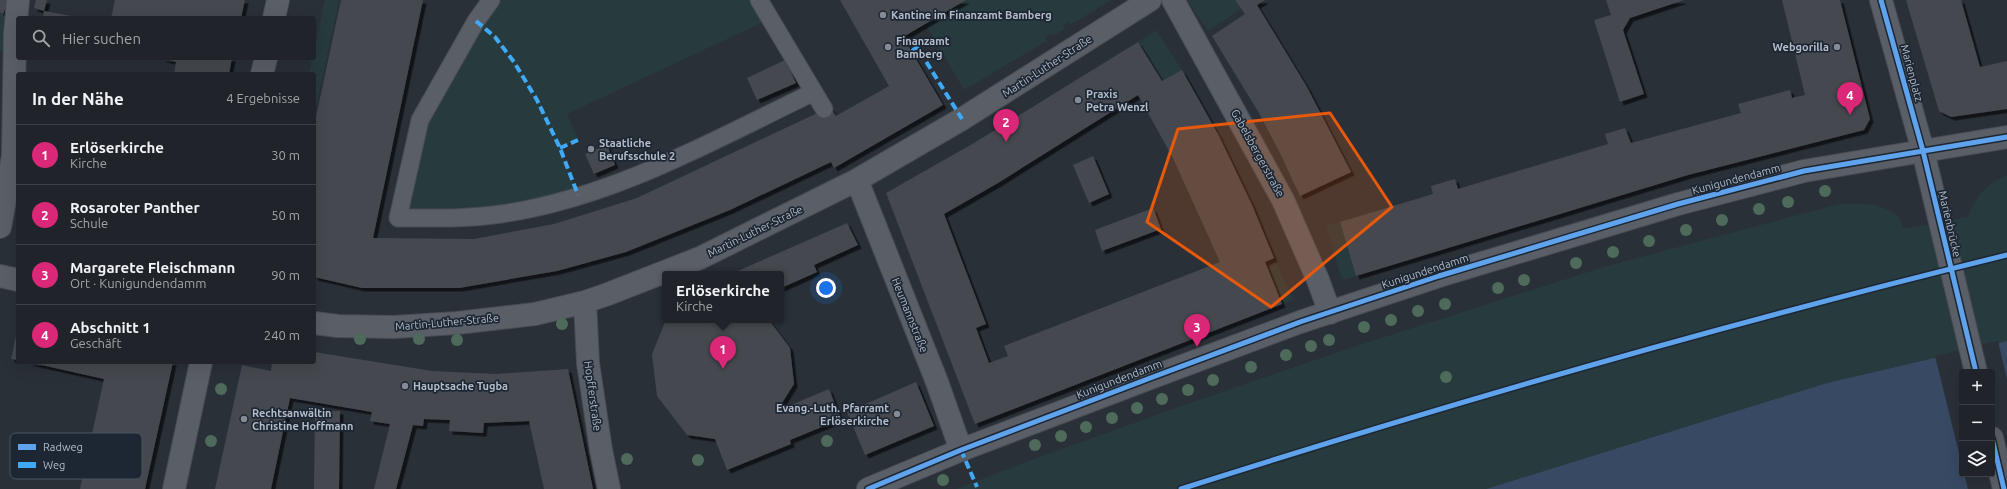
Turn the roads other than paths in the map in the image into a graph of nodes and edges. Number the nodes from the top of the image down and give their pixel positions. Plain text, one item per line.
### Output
1 (18, 0) edge
2 (278, 0) edge
3 (491, 0) edge
4 (759, 0) edge
5 (1150, 0) edge
6 (1173, 0) edge
7 (1881, 0) edge
8 (17, 16) edge
9 (274, 16) edge
10 (16, 23) edge
11 (266, 60) edge
12 (262, 72) edge
13 (814, 92) junction
14 (824, 109) dead end
15 (2007, 137) edge
16 (1923, 151) junction
17 (857, 180) junction
18 (0, 227) edge
19 (666, 271) edge
20 (662, 273) edge
21 (0, 276) edge
22 (16, 280) edge
23 (586, 302) junction
24 (1330, 313) junction
25 (316, 323) edge
26 (201, 364) edge
27 (1975, 369) edge
28 (1993, 441) edge
29 (961, 450) junction
30 (174, 489) edge
31 (609, 489) edge
32 (868, 489) edge
33 (2004, 489) edge

1 - 8 street
2 - 9 street
3 - 13 lane
4 - 13 lane
5 - 17 street, Martin-Luther-Straße
6 - 24 street, Gabelsbergerstraße
7 - 16 street, Marienplatz
10 - 18 street
11 - 12 street
13 - 14 lane
15 - 16 street, Kunigundendamm
16 - 24 street, Kunigundendamm
16 - 27 street, Marienbrücke
17 - 19 street, Martin-Luther-Straße
17 - 29 street, Heumannstraße
20 - 23 street, Martin-Luther-Straße
21 - 22 street
23 - 25 street, Martin-Luther-Straße
23 - 31 street, Hopfferstraße
24 - 29 street, Kunigundendamm
26 - 30 street
28 - 33 street
29 - 32 street, Kunigundendamm

